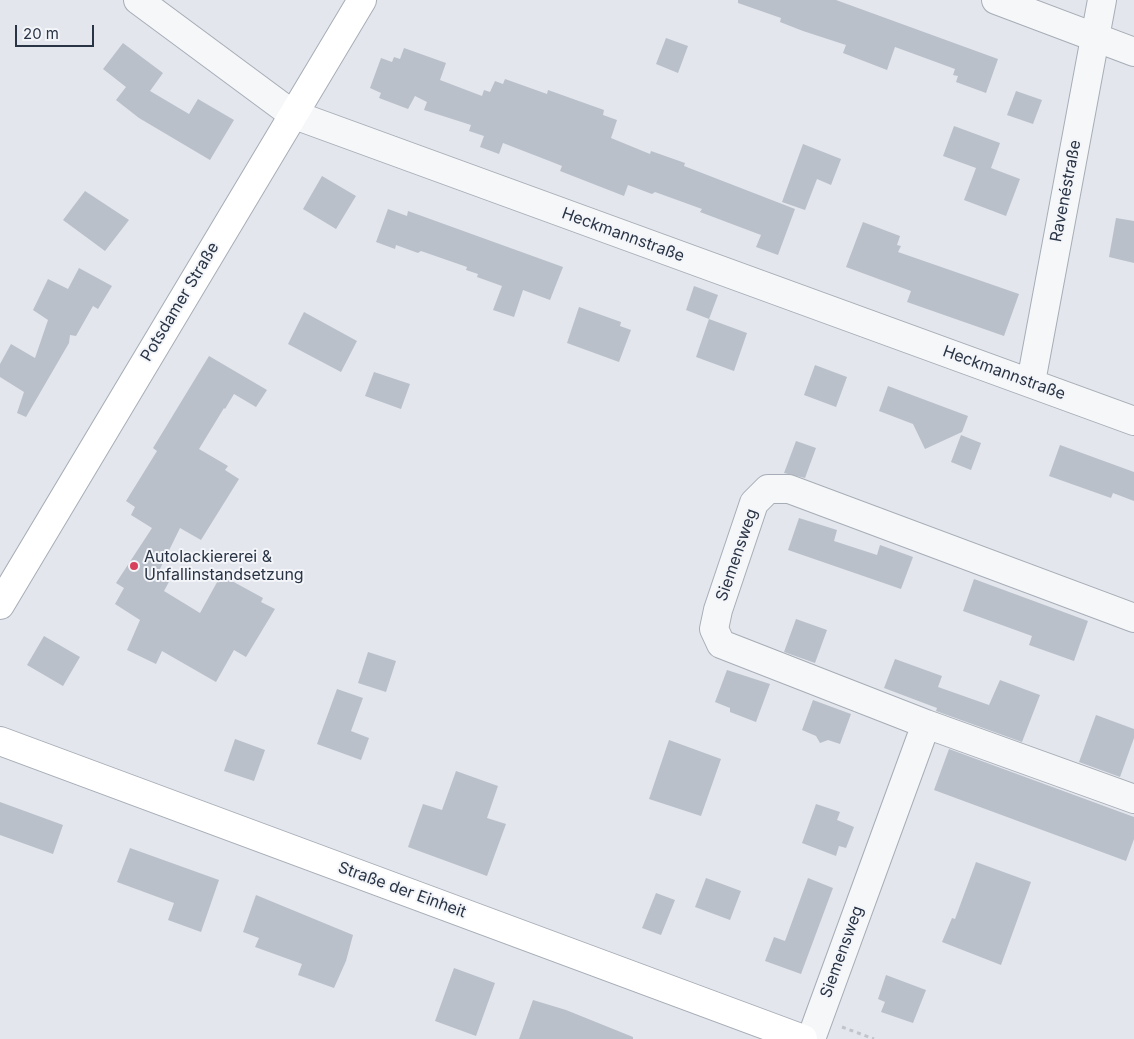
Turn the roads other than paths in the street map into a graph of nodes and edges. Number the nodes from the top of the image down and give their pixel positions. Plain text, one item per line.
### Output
1 (138, 0) edge
2 (362, 0) edge
3 (996, 0) edge
4 (1102, 0) edge
5 (1095, 38) junction
6 (1134, 52) edge
7 (292, 114) junction
8 (1031, 382) junction
9 (1134, 421) edge
10 (0, 605) edge
11 (1134, 618) edge
12 (926, 724) junction
13 (0, 740) edge
14 (1134, 798) edge
15 (803, 1039) edge
16 (811, 1039) edge

1 - 7 street, Heckmannstraße
2 - 7 street, Potsdamer Straße
3 - 5 street
4 - 5 street, Ravenéstraße
5 - 6 street
5 - 8 street, Ravenéstraße
7 - 8 street, Heckmannstraße
7 - 10 street, Potsdamer Straße
8 - 9 street, Heckmannstraße
11 - 12 street, Siemensweg
12 - 14 street, Siemensweg
12 - 16 street, Siemensweg
13 - 15 street, Straße der Einheit

